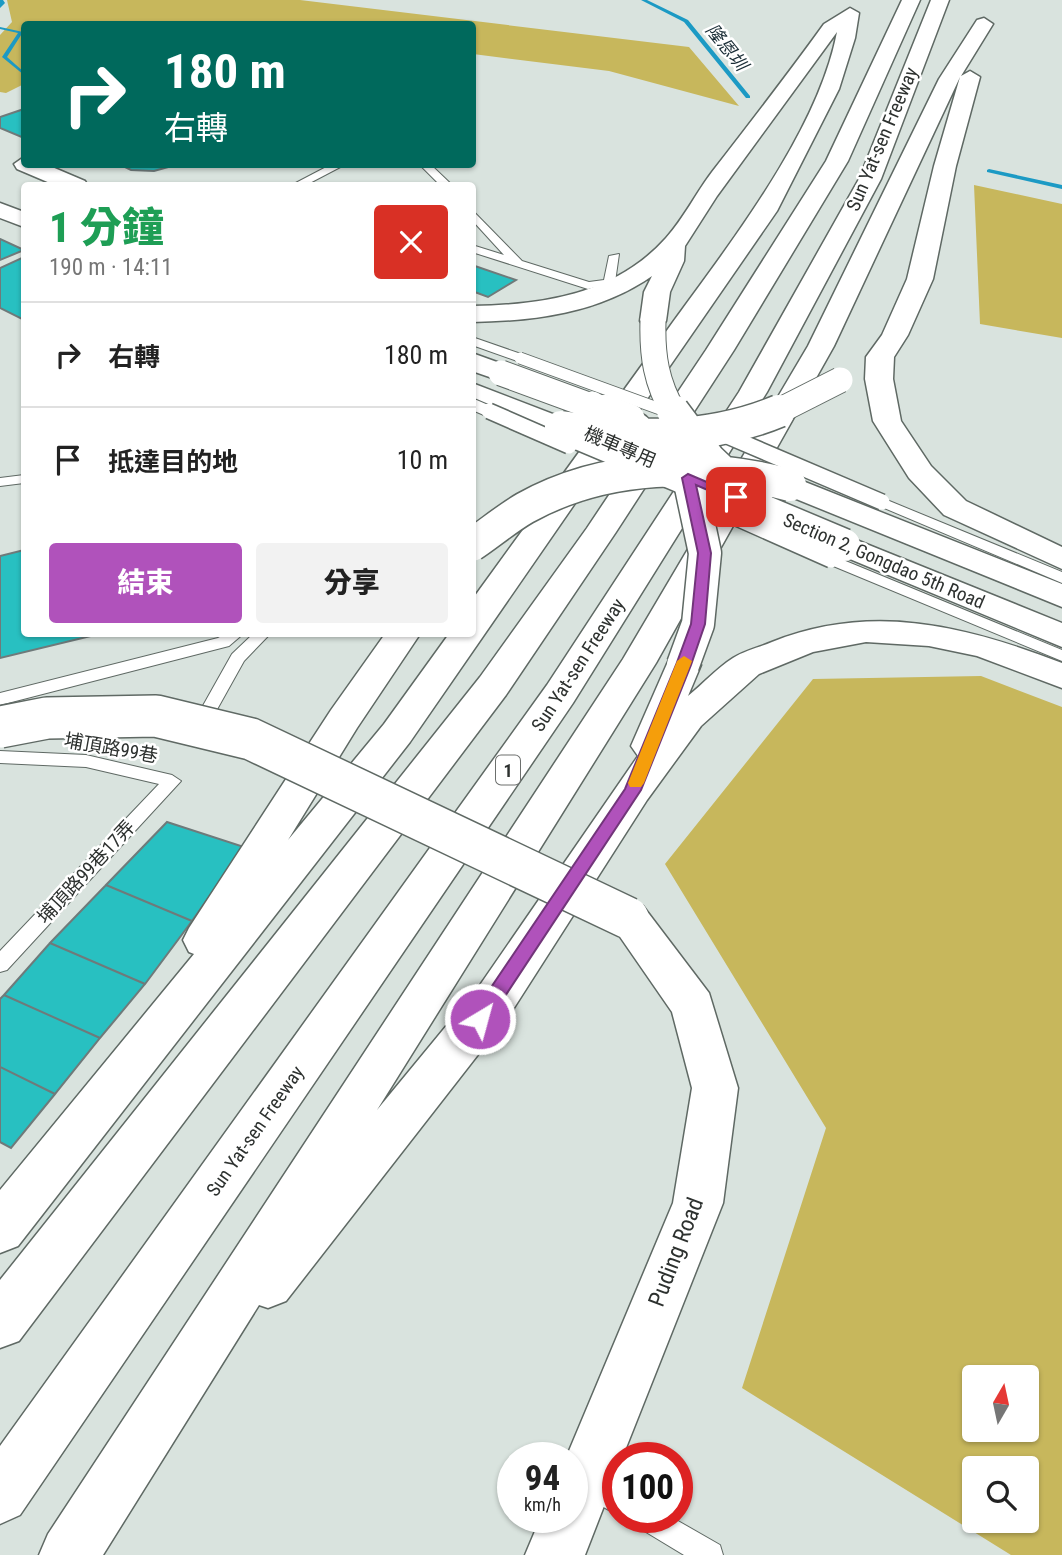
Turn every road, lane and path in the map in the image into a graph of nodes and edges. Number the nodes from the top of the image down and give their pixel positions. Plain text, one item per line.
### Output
1 (911, 0) edge
2 (940, 0) edge
3 (854, 7) edge
4 (0, 154) edge
5 (333, 168) edge
6 (429, 168) edge
7 (17, 178) edge
8 (47, 182) edge
9 (304, 182) edge
10 (444, 182) edge
11 (0, 210) edge
12 (476, 217) edge
13 (21, 219) edge
14 (673, 245) junction
15 (476, 249) edge
16 (615, 256) dead end
17 (519, 264) junction
18 (920, 279) junction
19 (476, 314) edge
20 (476, 344) edge
21 (476, 361) edge
22 (510, 365) junction
23 (476, 397) edge
24 (476, 397) edge
25 (685, 453) junction
26 (630, 473) junction
27 (21, 480) edge
28 (0, 482) edge
29 (876, 510) junction
30 (476, 542) edge
31 (837, 552) junction
32 (1062, 559) edge
33 (1062, 578) edge
34 (1062, 596) edge
35 (476, 619) edge
36 (1062, 636) edge
37 (230, 637) edge
38 (259, 637) edge
39 (381, 637) edge
40 (401, 637) edge
41 (465, 637) edge
42 (1062, 656) edge
43 (1062, 676) edge
44 (0, 699) edge
45 (344, 719) junction
46 (0, 727) edge
47 (199, 727) junction
48 (0, 757) edge
49 (172, 781) joint
50 (633, 790) junction
51 (0, 964) edge
52 (0, 1220) edge
53 (0, 1229) edge
54 (0, 1322) edge
55 (157, 1421) junction
56 (0, 1496) edge
57 (588, 1498) edge
58 (568, 1533) edge
59 (672, 1533) edge
60 (69, 1555) edge
61 (555, 1555) edge
62 (710, 1555) edge

1 - 54 main road, Sun Yat-sen Freeway
2 - 56 main road, Sun Yat-sen Freeway / 1
3 - 14 main road
3 - 35 main road
4 - 7 main road
5 - 9 lane
6 - 10 lane
7 - 8 main road
11 - 13 main road
12 - 17 lane
14 - 19 main road
14 - 25 main road, bridge
15 - 17 lane
16 - 17 lane
18 - 25 main road, bridge
18 - 32 main road
18 - 55 main road
20 - 22 lane, 機車專用
21 - 22 main road
22 - 25 lane, 機車專用, bridge
22 - 25 main road, bridge
23 - 25 main road, Section 2, Gongdao 5th Road, bridge
24 - 26 lane, 機車專用, bridge
25 - 26 main road, bridge
25 - 26 lane, 機車專用, bridge
25 - 29 lane, 機車專用, bridge
25 - 29 main road, Section 2, Gongdao 5th Road, bridge
25 - 31 lane, 機車專用, bridge
25 - 31 main road, Section 2, Gongdao 5th Road, bridge
25 - 50 main road, bridge
26 - 30 main road, bridge
27 - 28 lane
29 - 33 lane, 機車專用
29 - 34 main road, Section 2, Gongdao 5th Road
31 - 36 main road, Section 2, Gongdao 5th Road
31 - 42 lane, 機車專用
37 - 44 lane
38 - 47 lane
39 - 45 main road
40 - 45 main road
41 - 53 main road
43 - 50 main road
45 - 52 main road
46 - 47 main road, bridge
47 - 57 main road, Puding Road, bridge
48 - 49 lane, 埔頂路99巷
49 - 51 lane, 埔頂路99巷17弄
50 - 55 main road
55 - 60 main road
58 - 61 main road, Puding Road
59 - 62 lane

